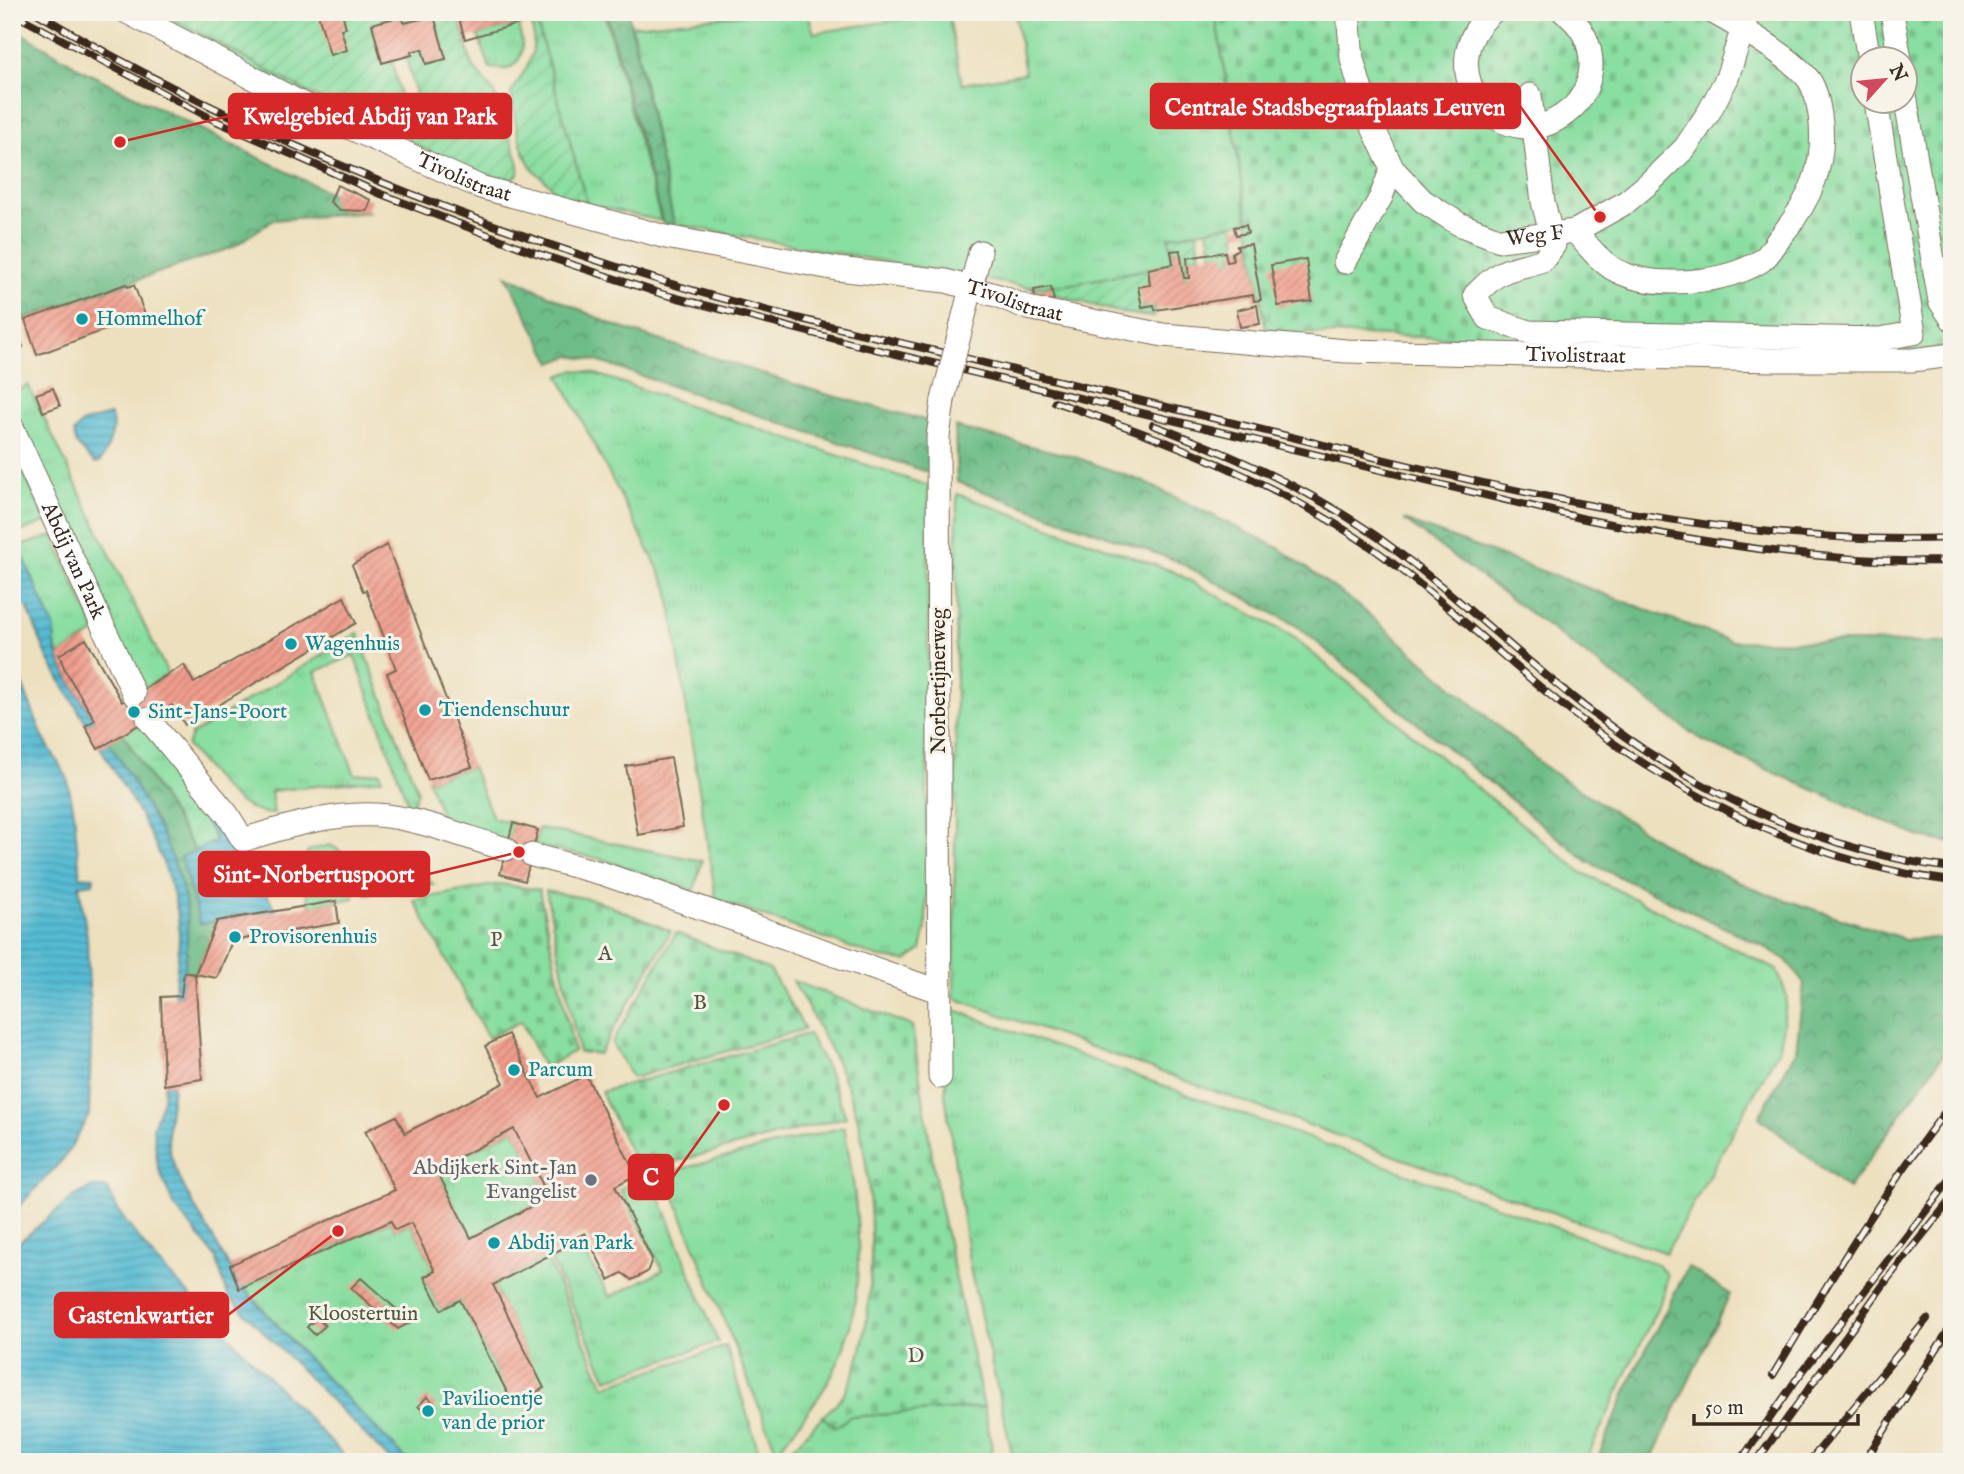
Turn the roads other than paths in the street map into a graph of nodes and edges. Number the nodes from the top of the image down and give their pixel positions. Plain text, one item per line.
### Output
1 (127, 12) edge
2 (1348, 12) edge
3 (1492, 12) edge
4 (1564, 12) edge
5 (1713, 12) edge
6 (1861, 12) edge
7 (1892, 12) edge
8 (1746, 21) edge
9 (1867, 46) edge
10 (1898, 46) edge
11 (1530, 95) dead end
12 (1878, 116) edge
13 (1909, 116) edge
14 (1532, 127) junction
15 (1392, 168) junction
16 (1564, 233) junction
17 (980, 252) dead end
18 (1345, 262) dead end
19 (971, 288) junction
20 (1952, 319) edge
21 (1952, 355) edge
22 (12, 427) edge
23 (134, 694) dead end
24 (148, 719) dead end
25 (506, 849) dead end
26 (531, 855) dead end
27 (938, 991) junction
28 (940, 1077) dead end

1 - 19 street, Tivolistraat
2 - 15 street, Weg F
3 - 14 street
4 - 14 street
5 - 8 street
6 - 9 street
7 - 10 street
8 - 16 street, Weg F
8 - 16 street
11 - 14 street
12 - 16 street
13 - 20 street
14 - 16 street
15 - 16 street, Weg F
15 - 18 street
17 - 19 street, Norbertijnerweg
19 - 21 street, Tivolistraat
19 - 27 street, Norbertijnerweg, bridge
22 - 23 street, Abdij van Park
24 - 25 street
26 - 27 street
27 - 28 street, Norbertijnerweg

